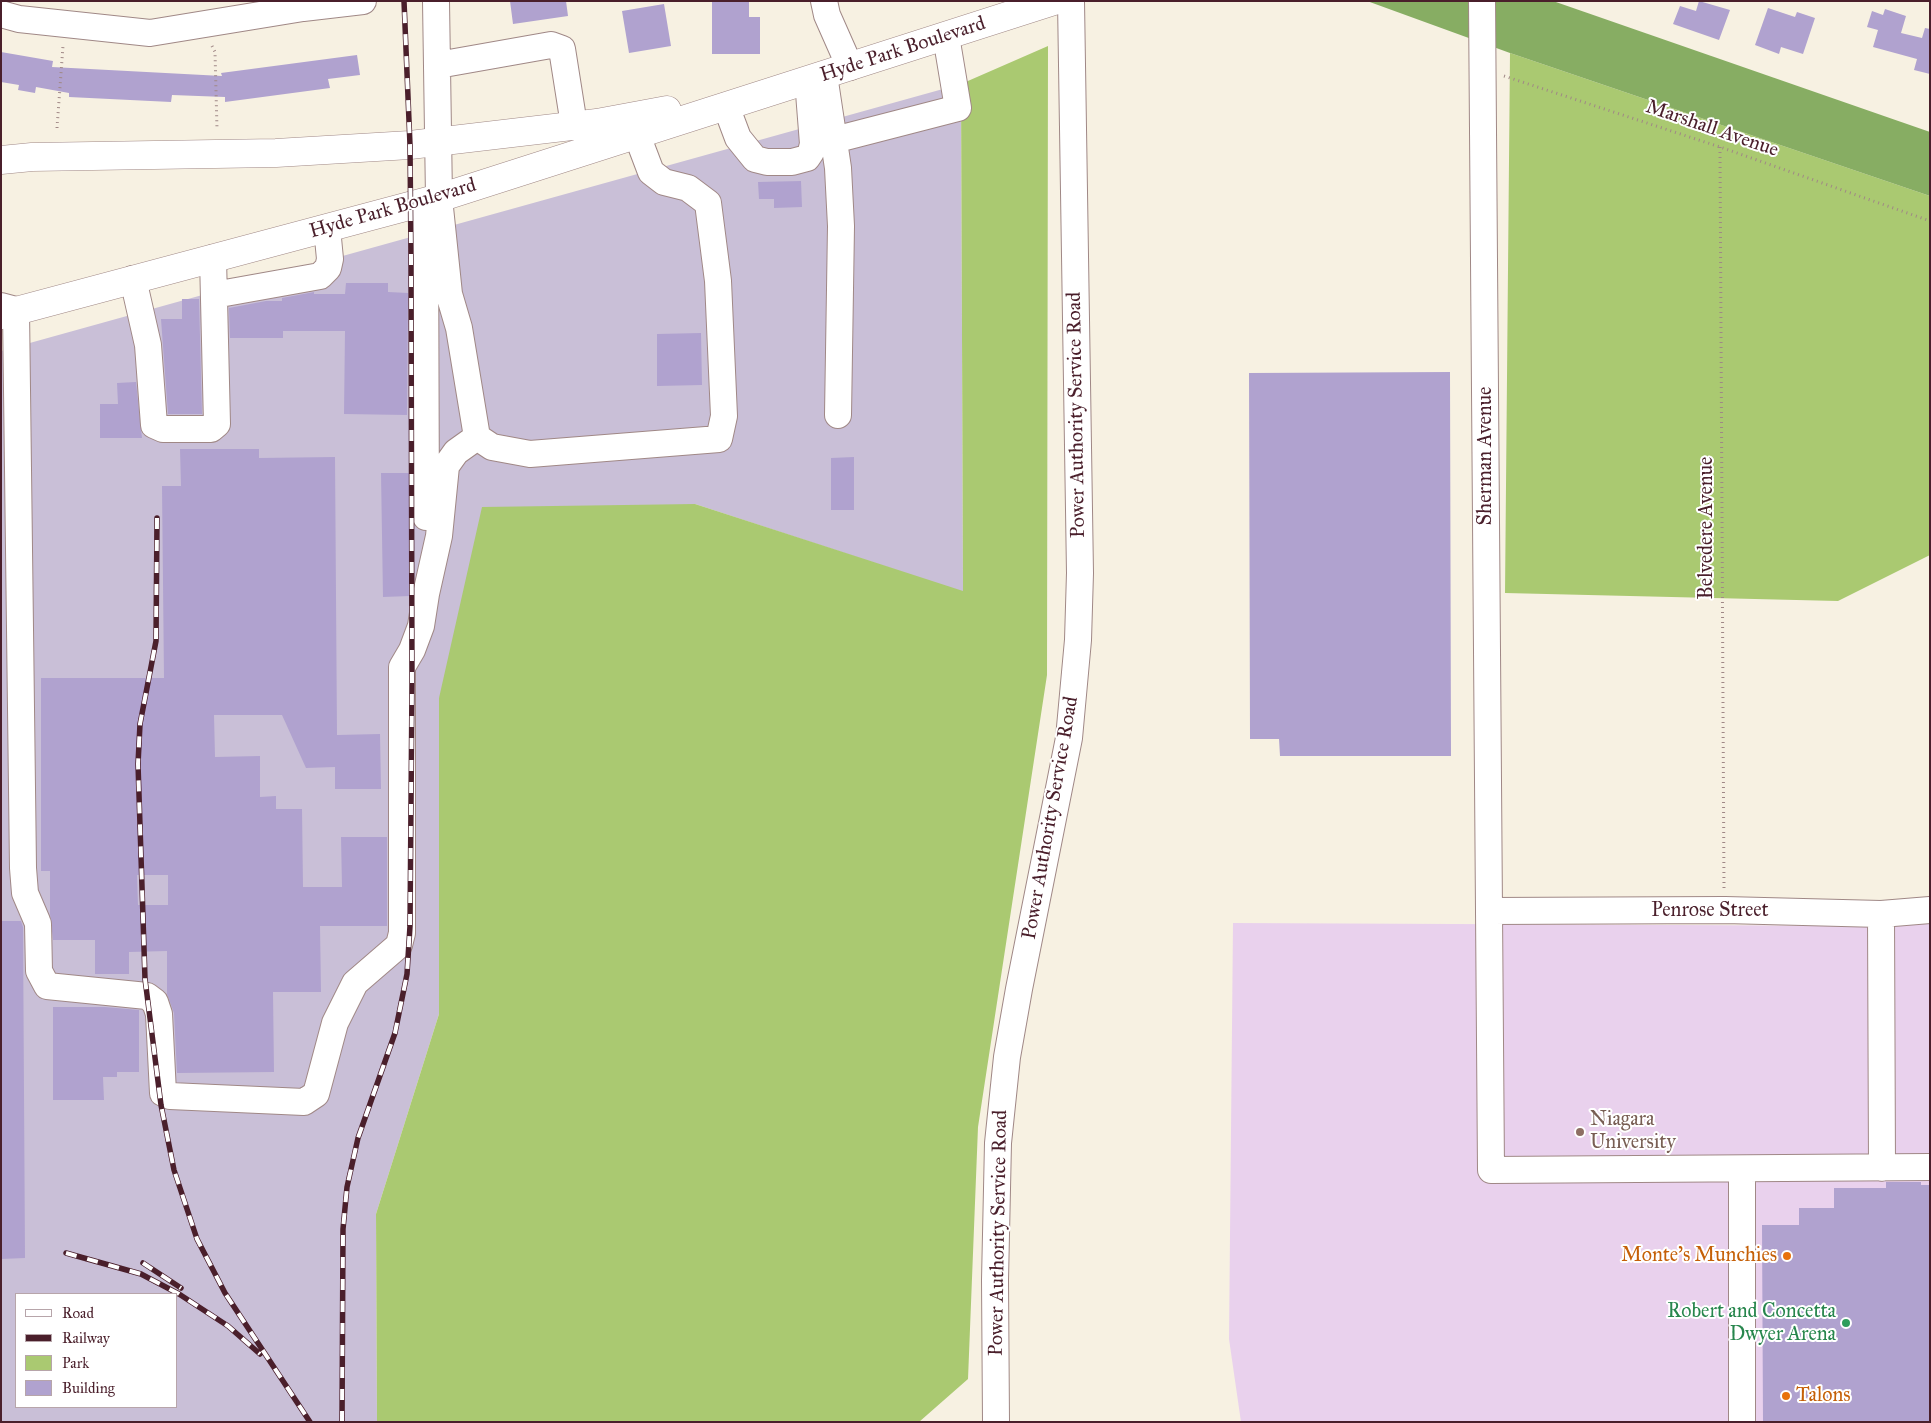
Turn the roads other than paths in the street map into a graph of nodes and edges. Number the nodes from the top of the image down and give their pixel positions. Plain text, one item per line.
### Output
1 (363, 1) edge
2 (436, 1) edge
3 (824, 1) edge
4 (1054, 1) edge
5 (1070, 1) edge
6 (1482, 1) edge
7 (302, 5) edge
8 (1, 14) edge
9 (946, 36) junction
10 (438, 65) junction
11 (850, 67) junction
12 (816, 78) junction
13 (781, 89) junction
14 (726, 106) junction
15 (574, 125) junction
16 (637, 135) junction
17 (834, 140) junction
18 (440, 141) junction
19 (1, 153) edge
20 (32, 157) junction
21 (1, 160) edge
22 (429, 201) junction
23 (327, 228) junction
24 (213, 258) junction
25 (133, 280) junction
26 (214, 295) junction
27 (6, 311) edge
28 (9, 357) edge
29 (838, 415) dead end
30 (477, 437) junction
31 (433, 566) junction
32 (1930, 910) edge
33 (1490, 912) junction
34 (1881, 914) junction
35 (1930, 1167) edge
36 (1882, 1168) junction
37 (1742, 1169) junction
38 (996, 1422) edge
39 (1742, 1422) edge

1 - 7 street
2 - 10 street
3 - 11 street
4 - 9 main road, Hyde Park Boulevard
5 - 38 street, Power Authority Service Road
6 - 33 street, Sherman Avenue
7 - 8 street
9 - 11 main road, Hyde Park Boulevard
9 - 17 street
10 - 15 street
10 - 18 street
11 - 12 main road, Hyde Park Boulevard
12 - 13 main road, Hyde Park Boulevard
12 - 14 street
12 - 17 street
13 - 14 main road, Hyde Park Boulevard
13 - 15 main road, Hyde Park Boulevard
14 - 16 main road, Hyde Park Boulevard
15 - 18 main road, Hyde Park Boulevard
16 - 22 main road, Hyde Park Boulevard
16 - 30 street
17 - 29 street
18 - 20 main road, Hyde Park Boulevard
18 - 22 street
19 - 20 street
20 - 21 main road, Hyde Park Boulevard
22 - 23 main road, Hyde Park Boulevard
22 - 30 street
22 - 31 street
23 - 24 main road, Hyde Park Boulevard
23 - 26 street
24 - 25 main road, Hyde Park Boulevard
24 - 26 street
25 - 26 street
25 - 27 main road, Hyde Park Boulevard
27 - 28 street
28 - 31 street
30 - 31 street
32 - 34 street, Penrose Street
33 - 34 street, Penrose Street
33 - 37 street, Sherman Avenue
34 - 36 street
35 - 36 street
36 - 37 street
37 - 39 street

